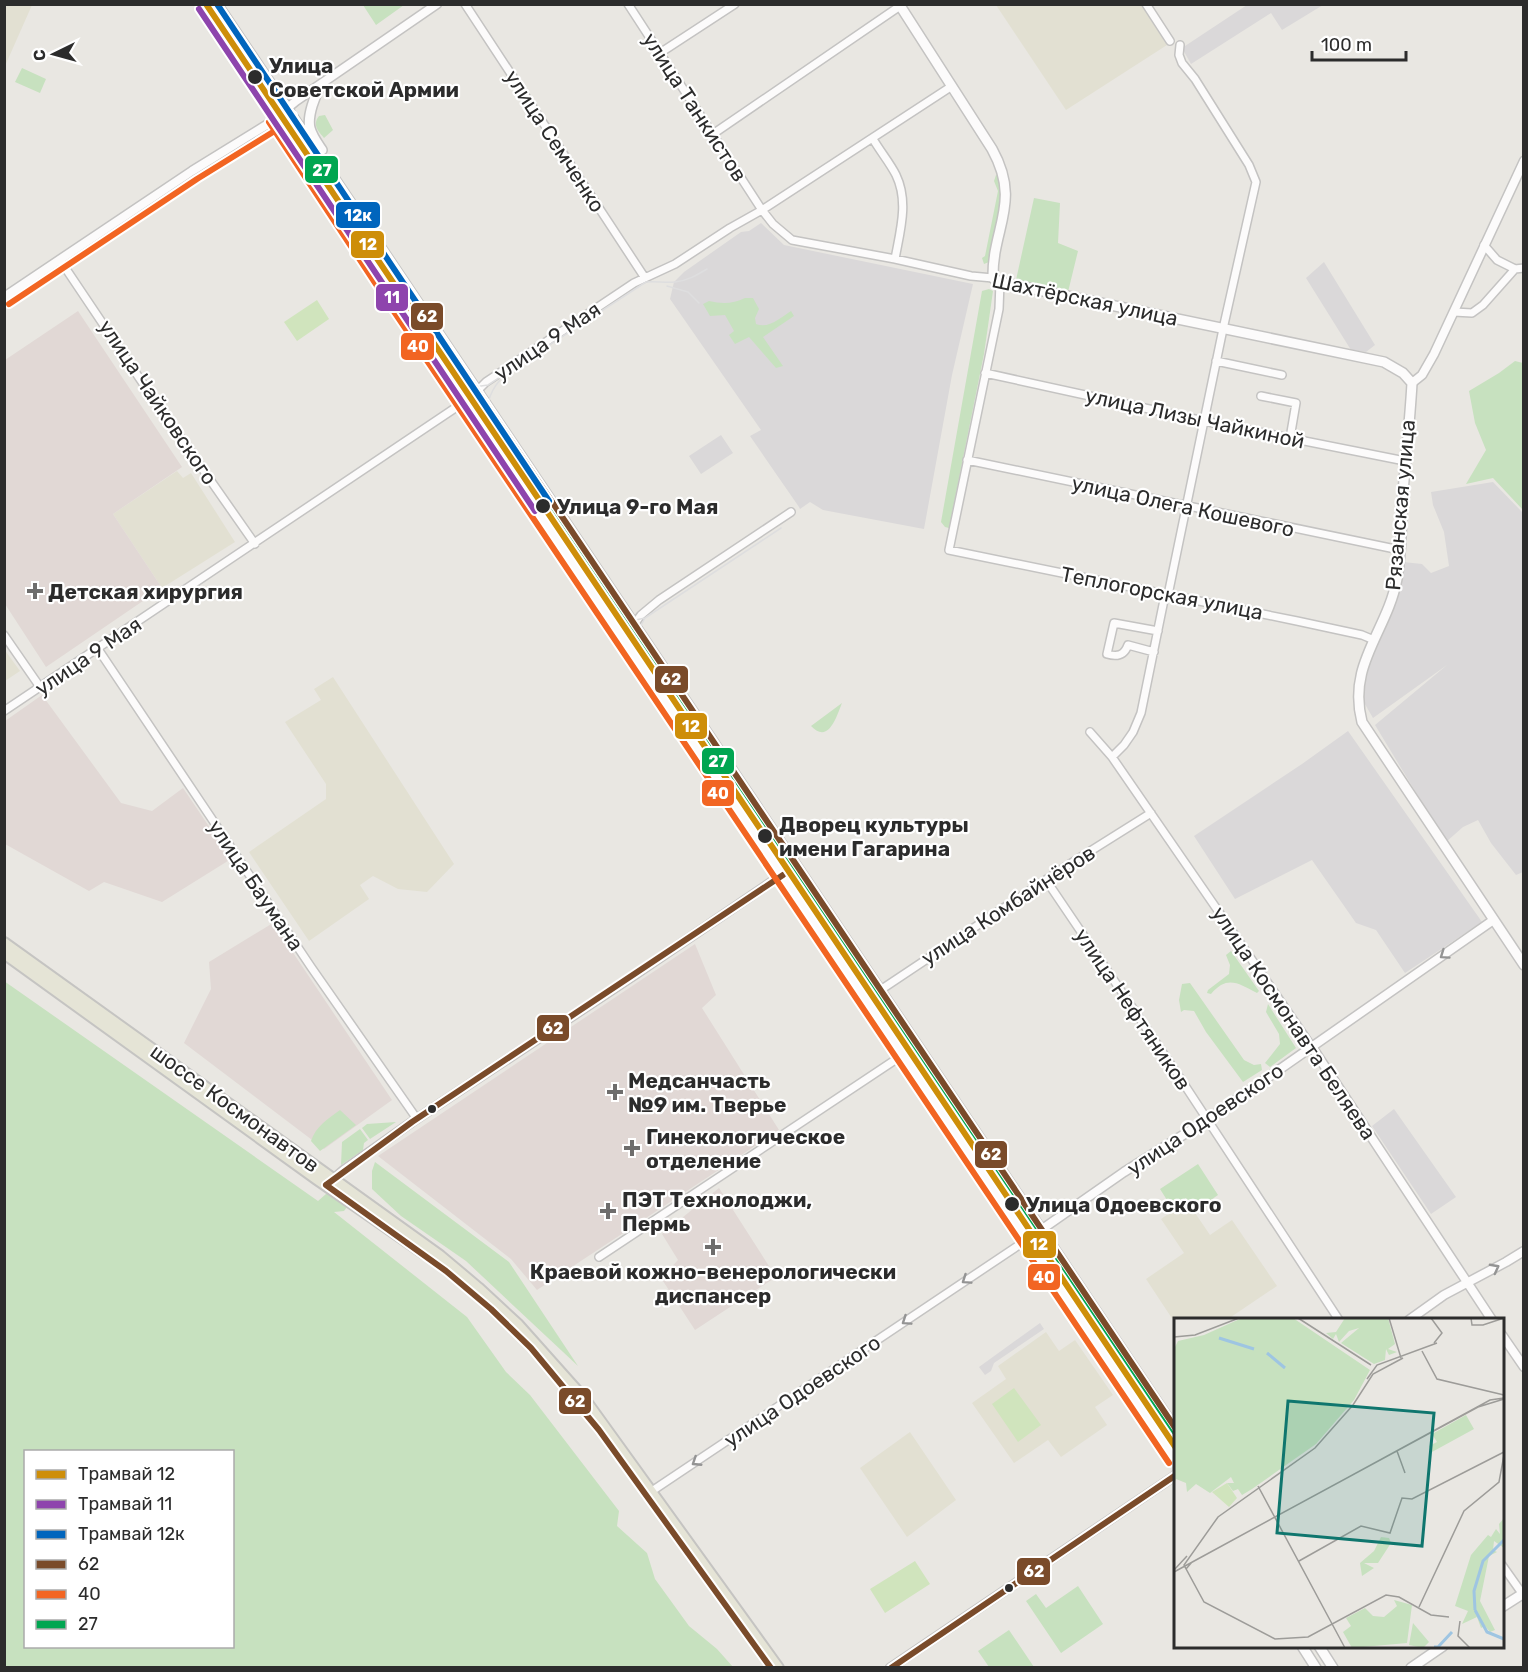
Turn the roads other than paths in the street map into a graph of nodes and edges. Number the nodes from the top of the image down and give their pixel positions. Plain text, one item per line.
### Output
1 (202, 4) edge
2 (217, 4) edge
3 (437, 4) edge
4 (465, 4) edge
5 (628, 4) edge
6 (735, 4) edge
7 (1146, 4) edge
8 (899, 5) edge
9 (1170, 42) dead end
10 (1180, 45) dead end
11 (660, 53) junction
12 (321, 85) junction
13 (952, 87) junction
14 (287, 108) junction
15 (277, 117) junction
16 (713, 134) junction
17 (873, 139) junction
18 (1524, 161) edge
19 (328, 170) junction
20 (762, 210) junction
21 (1484, 245) junction
22 (896, 259) junction
23 (60, 260) junction
24 (1524, 268) edge
25 (1515, 269) junction
26 (645, 278) junction
27 (996, 280) junction
28 (4, 297) edge
29 (1454, 312) junction
30 (1223, 329) junction
31 (1216, 361) junction
32 (985, 373) junction
33 (1282, 375) dead end
34 (1412, 383) junction
35 (477, 392) junction
36 (1261, 396) dead end
37 (465, 402) junction
38 (1204, 421) junction
39 (1290, 438) junction
40 (967, 460) junction
41 (1405, 461) junction
42 (1187, 507) junction
43 (791, 512) dead end
44 (255, 544) junction
45 (1400, 550) junction
46 (1167, 595) junction
47 (633, 624) junction
48 (1158, 631) junction
49 (4, 635) edge
50 (624, 638) junction
51 (1374, 640) junction
52 (98, 649) junction
53 (1154, 651) junction
54 (40, 687) junction
55 (4, 711) edge
56 (1090, 732) dead end
57 (1112, 757) junction
58 (1151, 813) junction
59 (795, 866) junction
60 (783, 875) junction
61 (1046, 880) junction
62 (1492, 921) junction
63 (4, 943) edge
64 (4, 953) edge
65 (1524, 965) edge
66 (879, 990) junction
67 (867, 999) junction
68 (1312, 1047) junction
69 (904, 1054) junction
70 (417, 1119) junction
71 (1207, 1120) junction
72 (330, 1182) junction
73 (1040, 1231) junction
74 (1028, 1239) junction
75 (1524, 1251) edge
76 (599, 1257) dead end
77 (1468, 1283) junction
78 (1338, 1318) edge
79 (1412, 1318) edge
80 (1491, 1318) edge
81 (1504, 1337) edge
82 (1524, 1367) edge
83 (1174, 1427) edge
84 (1174, 1455) edge
85 (1174, 1476) edge
86 (649, 1493) junction
87 (1504, 1566) edge
88 (1523, 1594) edge
89 (1504, 1606) edge
90 (1303, 1648) edge
91 (1320, 1648) edge
92 (1441, 1648) edge
93 (771, 1668) edge
94 (778, 1668) edge
95 (890, 1668) edge
96 (1316, 1668) edge
97 (1333, 1668) edge
98 (1411, 1668) edge

1 - 15 main road
2 - 14 main road
3 - 12 street
4 - 26 street, улица Семченко
5 - 11 street, улица Танкистов
6 - 11 street
7 - 9 street
8 - 13 main road
8 - 16 street
10 - 30 street
11 - 16 street, улица Танкистов
12 - 14 street
12 - 19 main road
13 - 17 street, улица 9 Мая
13 - 27 main road
14 - 15 street
14 - 19 main road
15 - 23 street
15 - 37 main road
16 - 20 street, улица Танкистов
17 - 20 street, улица 9 Мая
17 - 22 street
18 - 21 street
19 - 35 main road
20 - 22 street, Шахтёрская улица
20 - 26 street, улица 9 Мая
21 - 25 street
21 - 29 street
22 - 27 street, Шахтёрская улица
23 - 28 street
23 - 44 street, улица Чайковского
24 - 25 street
25 - 29 street
26 - 35 street, улица 9 Мая
27 - 30 main road, Шахтёрская улица
27 - 32 street
29 - 34 street
30 - 31 street
30 - 34 main road, Шахтёрская улица
31 - 33 street
31 - 38 street
32 - 38 street, улица Лизы Чайкиной
32 - 40 street
34 - 41 main road, Рязанская улица
35 - 37 street, улица 9 Мая
35 - 47 main road
36 - 39 street
37 - 44 street, улица 9 Мая
37 - 50 main road
38 - 39 street, улица Лизы Чайкиной
38 - 42 street
39 - 41 street, улица Лизы Чайкиной
40 - 42 street, улица Олега Кошевого
40 - 46 street, Теплогорская улица
41 - 45 main road, Рязанская улица
42 - 45 street, улица Олега Кошевого
42 - 46 street
43 - 47 street
44 - 52 street, улица 9 Мая
45 - 51 main road, Рязанская улица
46 - 48 street
46 - 51 street, Теплогорская улица
47 - 50 street
47 - 59 main road
48 - 53 street
48 - 53 street
49 - 54 street
50 - 60 main road
51 - 62 main road, Рязанская улица
52 - 54 street, улица 9 Мая
52 - 70 street, улица Баумана
53 - 57 street
54 - 55 street, улица 9 Мая
56 - 57 street, улица Космонавта Беляева
57 - 58 street, улица Космонавта Беляева
58 - 61 street, улица Комбайнёров
58 - 68 street, улица Космонавта Беляева
59 - 60 street
59 - 66 main road
60 - 67 main road
60 - 70 street
61 - 66 street, улица Комбайнёров
61 - 71 street, улица Нефтяников
62 - 65 main road, Рязанская улица
62 -> 68 street, улица Одоевского
63 - 72 main road, шоссе Космонавтов
64 - 72 main road, шоссе Космонавтов
66 - 67 street, улица Комбайнёров
66 - 73 main road
67 - 69 main road
68 - 71 street, улица Одоевского
68 - 77 street, улица Космонавта Беляева
69 - 74 main road
69 - 76 street
70 - 72 street
71 - 73 street, улица Одоевского
71 - 78 street, улица Нефтяников
72 - 86 main road, шоссе Космонавтов
73 - 74 street, улица Одоевского
73 - 83 main road
74 - 84 main road
74 -> 86 street, улица Одоевского
77 -> 75 street
77 - 79 street
77 - 80 street, улица Космонавта Беляева
81 - 82 street
85 - 95 street
86 - 93 main road, шоссе Космонавтов
86 - 94 main road, шоссе Космонавтов
87 - 88 street
88 - 89 main road
90 - 96 main road
91 - 97 main road
92 - 98 main road

